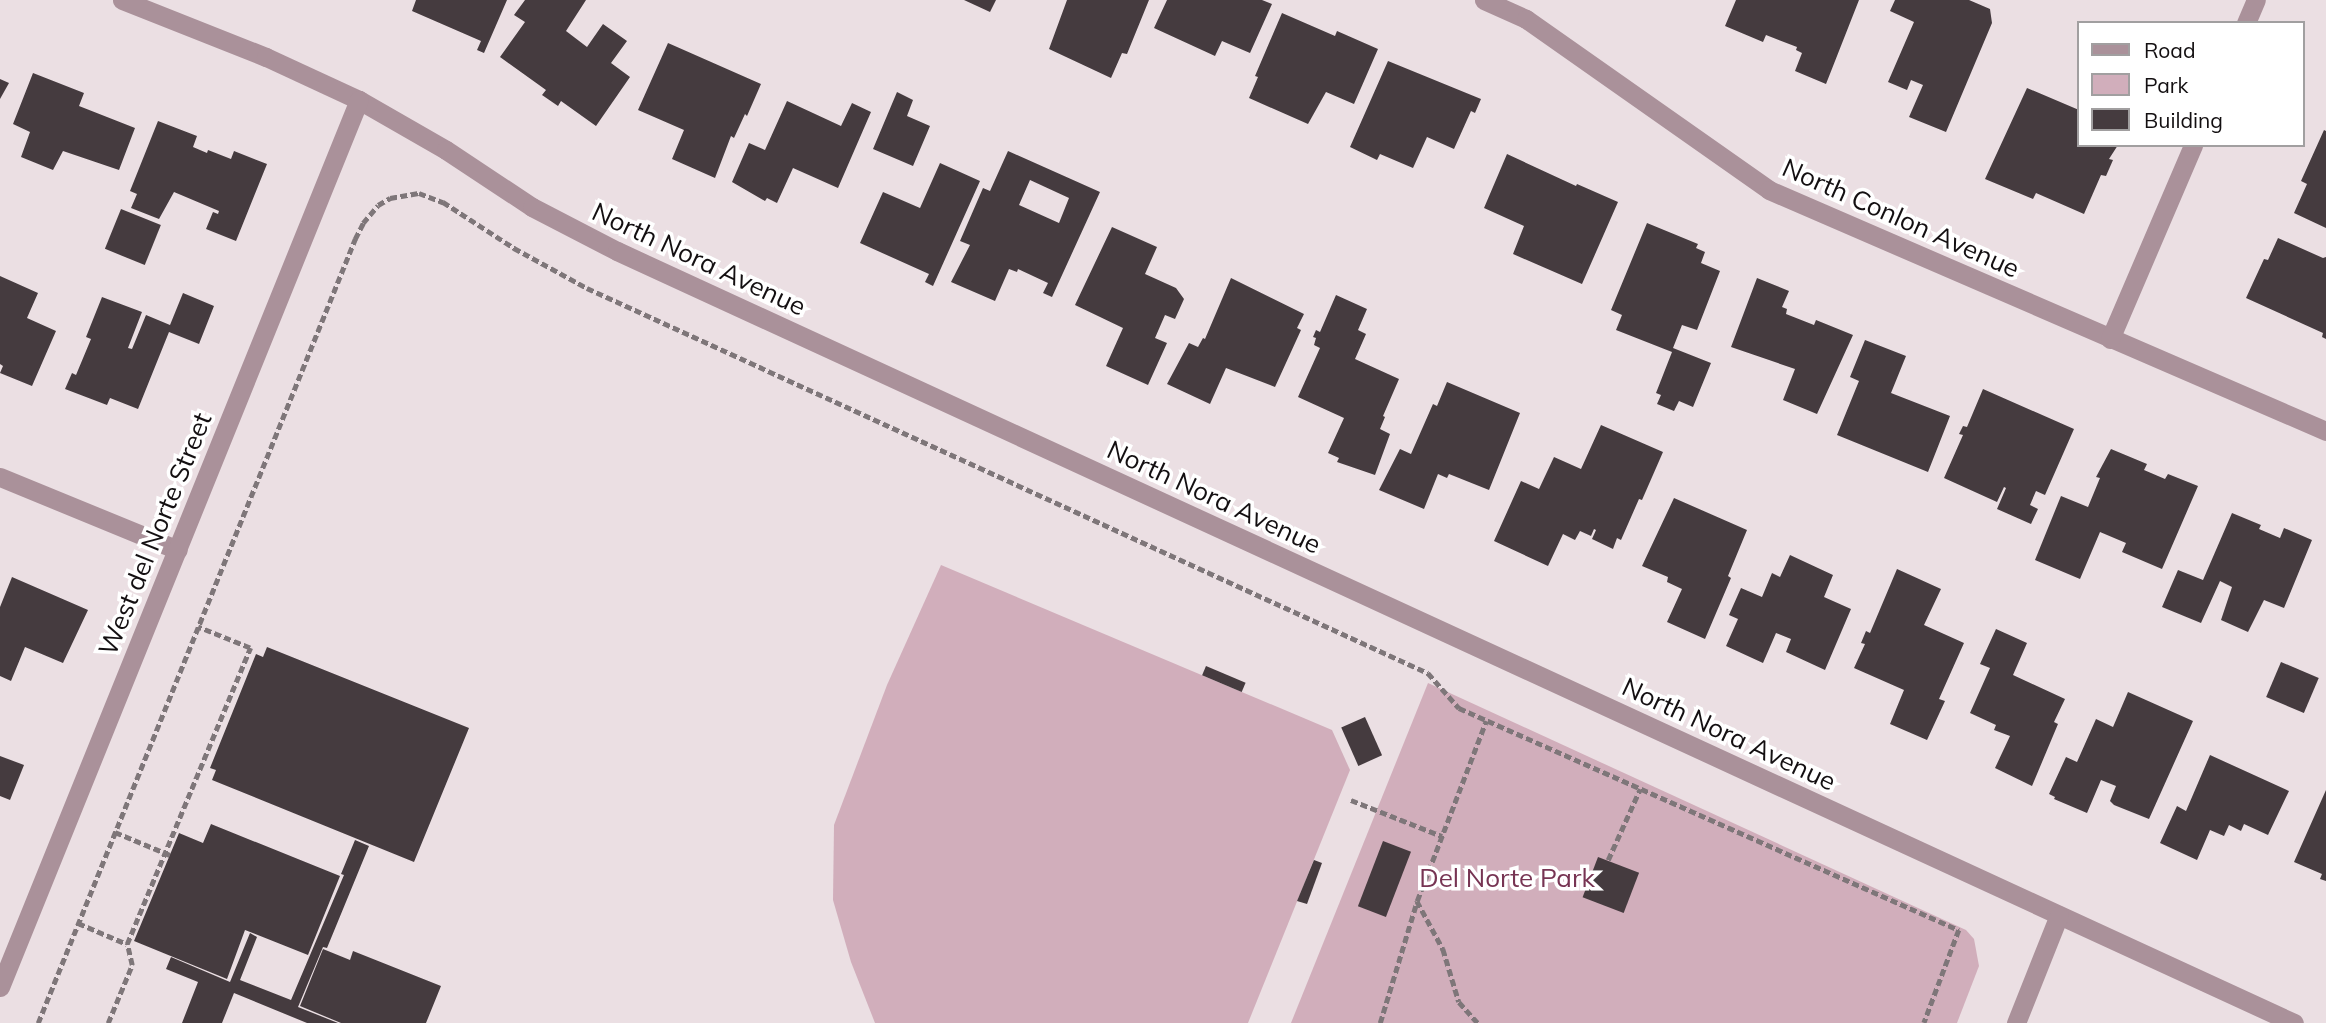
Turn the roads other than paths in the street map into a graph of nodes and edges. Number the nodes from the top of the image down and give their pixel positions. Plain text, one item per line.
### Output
1 (122, 0) edge
2 (1484, 0) edge
3 (2256, 0) edge
4 (2247, 21) edge
5 (359, 100) junction
6 (2192, 147) edge
7 (2110, 339) junction
8 (2326, 431) edge
9 (0, 477) edge
10 (178, 550) junction
11 (2059, 915) junction
12 (0, 988) edge
13 (2016, 1023) edge
14 (2294, 1023) edge

1 - 5 street, North Nora Avenue
2 - 7 street, North Conlon Avenue
3 - 4 street
5 - 10 street, West del Norte Street
5 - 11 street, North Nora Avenue
6 - 7 street
7 - 8 street, North Conlon Avenue
9 - 10 street
10 - 12 street, West del Norte Street
11 - 13 street
11 - 14 street, North Nora Avenue

